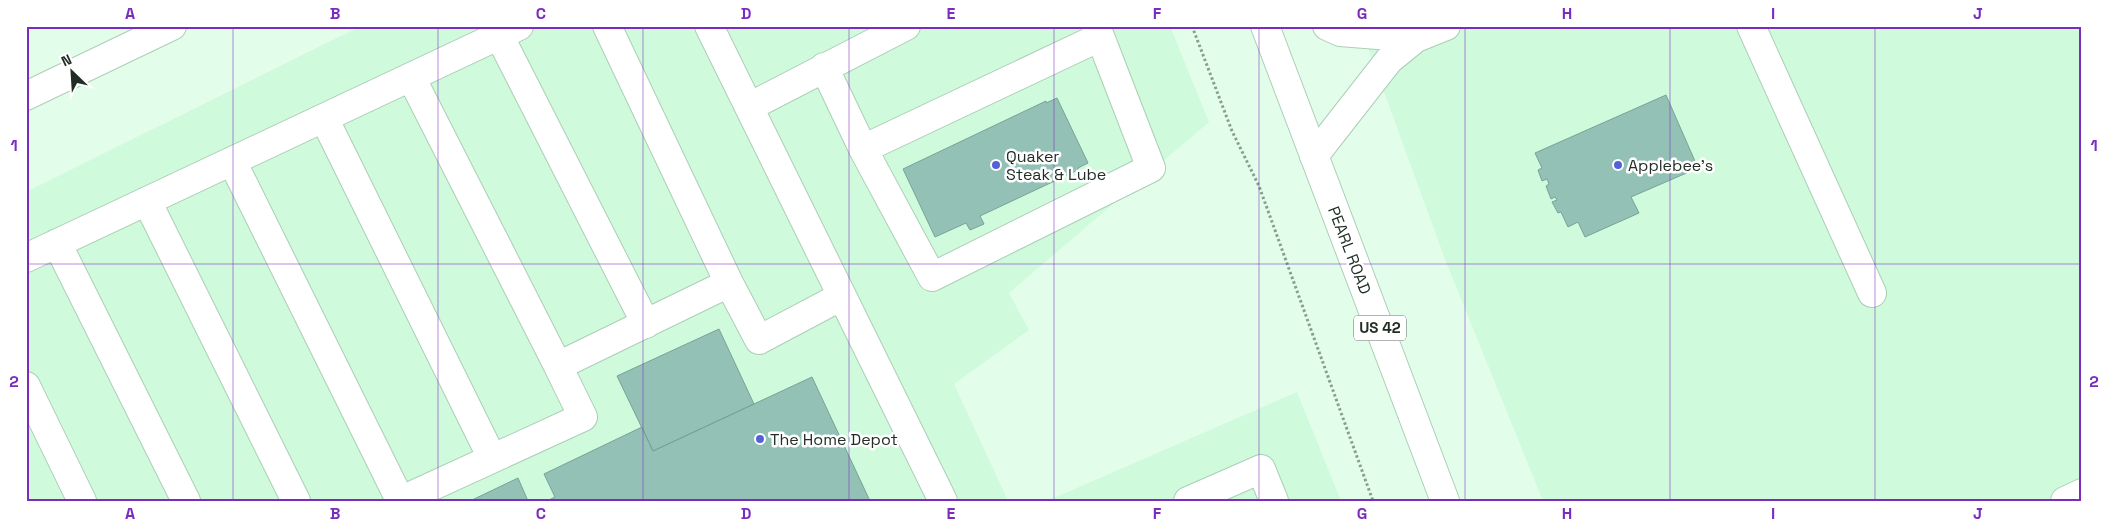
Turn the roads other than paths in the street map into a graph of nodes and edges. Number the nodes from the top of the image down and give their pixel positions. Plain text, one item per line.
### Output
1 (172, 26) edge
2 (607, 26) edge
3 (709, 26) edge
4 (906, 26) edge
5 (1265, 26) edge
6 (1327, 26) edge
7 (1446, 26) edge
8 (1751, 26) edge
9 (509, 31) edge
10 (1098, 32) edge
11 (1416, 38) junction
12 (824, 67) junction
13 (412, 77) junction
14 (26, 96) edge
15 (749, 107) junction
16 (324, 118) junction
17 (863, 149) junction
18 (1314, 156) junction
19 (232, 161) junction
20 (147, 202) junction
21 (58, 243) junction
22 (26, 258) edge
23 (729, 283) junction
24 (1872, 292) dead end
25 (842, 296) junction
26 (646, 324) junction
27 (558, 366) junction
28 (26, 386) edge
29 (492, 458) junction
30 (2082, 493) edge
31 (82, 501) edge
32 (186, 501) edge
33 (296, 501) edge
34 (400, 501) edge
35 (942, 501) edge
36 (1188, 501) edge
37 (1274, 501) edge
38 (1445, 501) edge
39 (2065, 501) edge

1 - 14 main road
2 - 23 main road
3 - 15 main road
4 - 12 main road
5 - 18 main road, PEARL ROAD / US 42
6 - 11 main road
7 - 11 main road
8 - 24 main road
9 - 13 main road
9 - 26 main road
10 - 17 main road
10 - 17 main road
11 - 18 main road
12 - 15 main road
12 - 17 main road
13 - 16 main road
13 - 27 main road
15 - 25 main road
16 - 19 main road
16 - 29 main road
18 - 38 main road, PEARL ROAD / US 42
19 - 20 main road
19 - 34 main road
20 - 21 main road
20 - 33 main road
21 - 22 main road
21 - 32 main road
23 - 25 main road
23 - 26 main road
25 - 35 main road
26 - 27 main road
27 - 29 main road
28 - 31 main road
29 - 34 main road
30 - 39 main road
36 - 37 main road

